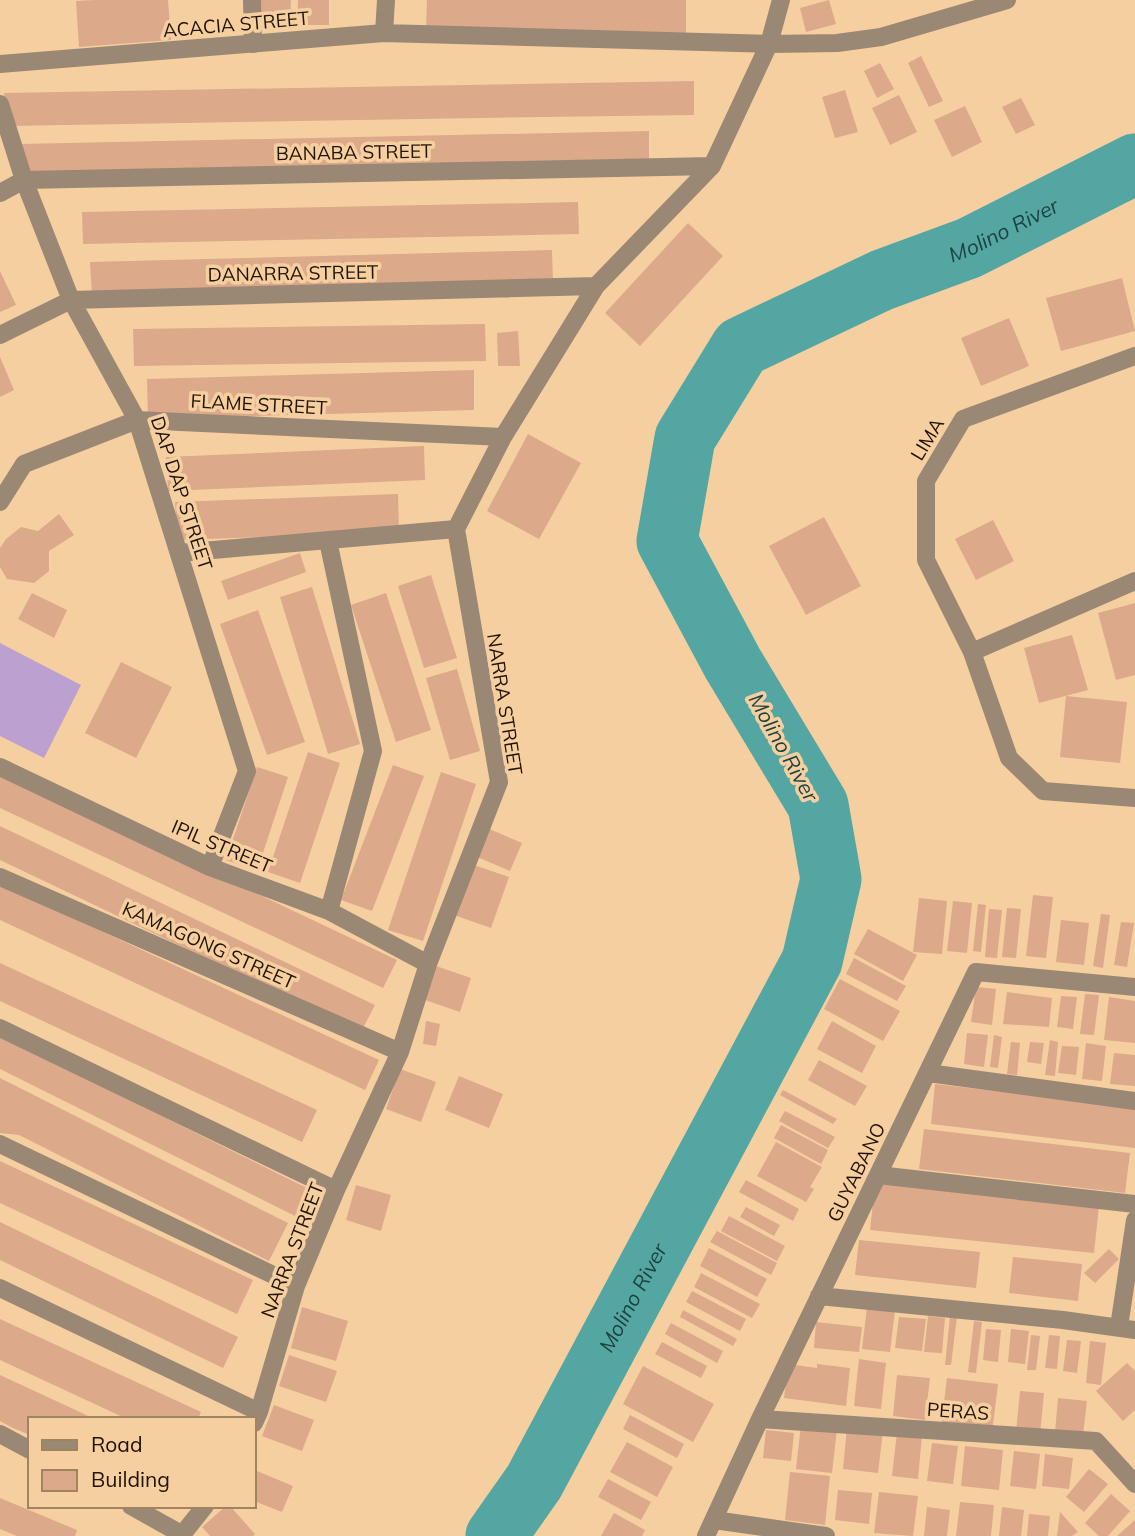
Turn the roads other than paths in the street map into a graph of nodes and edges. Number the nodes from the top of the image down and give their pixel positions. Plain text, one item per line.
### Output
1 (252, 0) edge
2 (386, 0) edge
3 (781, 0) edge
4 (1007, 0) edge
5 (384, 33) junction
6 (253, 44) junction
7 (769, 44) junction
8 (0, 64) edge
9 (0, 104) edge
10 (712, 166) junction
11 (24, 180) junction
12 (0, 193) edge
13 (596, 286) junction
14 (71, 300) junction
15 (0, 335) edge
16 (1135, 356) edge
17 (137, 420) junction
18 (502, 437) junction
19 (0, 502) edge
20 (456, 529) junction
21 (328, 541) junction
22 (179, 553) junction
23 (1135, 581) edge
24 (972, 652) junction
25 (0, 767) edge
26 (1135, 798) edge
27 (210, 867) junction
28 (0, 877) edge
29 (329, 911) junction
30 (428, 964) junction
31 (1135, 987) edge
32 (0, 1028) edge
33 (400, 1052) junction
34 (928, 1073) junction
35 (1135, 1101) edge
36 (0, 1144) edge
37 (878, 1175) junction
38 (337, 1191) junction
39 (1135, 1204) edge
40 (1135, 1220) edge
41 (296, 1286) junction
42 (0, 1288) edge
43 (819, 1296) junction
44 (1127, 1329) edge
45 (255, 1417) edge
46 (257, 1418) edge
47 (760, 1419) junction
48 (0, 1434) edge
49 (28, 1449) edge
50 (1135, 1483) edge
51 (135, 1508) edge
52 (203, 1508) edge
53 (710, 1528) edge
54 (182, 1535) edge
55 (826, 1536) edge

1 - 6 street
2 - 5 street
3 - 7 street
4 - 7 street, ACACIA STREET
5 - 6 street, ACACIA STREET
5 - 7 street, ACACIA STREET
6 - 8 street, ACACIA STREET
7 - 10 street
9 - 11 street, DAP DAP STREET
10 - 11 street, BANABA STREET
10 - 13 street
11 - 12 street, BANABA STREET
11 - 14 street, DAP DAP STREET
13 - 14 street, DANARRA STREET
13 - 18 street
14 - 15 street, DANARRA STREET
14 - 17 street, DAP DAP STREET
16 - 24 street, LIMA
17 - 18 street, FLAME STREET
17 - 19 street, FLAME STREET
17 - 22 street, DAP DAP STREET
18 - 20 street
20 - 21 street
20 - 30 street, NARRA STREET
21 - 22 street
21 - 29 street
22 - 27 street, DAP DAP STREET
23 - 24 street
24 - 26 street, LIMA
25 - 27 street, IPIL STREET
27 - 29 street, IPIL STREET
28 - 33 street, KAMAGONG STREET
29 - 30 street, IPIL STREET
30 - 33 street, NARRA STREET
31 - 34 street, GUYABANO
32 - 38 street
33 - 38 street, NARRA STREET
34 - 35 street
34 - 37 street, GUYABANO
36 - 41 street
37 - 39 street
37 - 43 street, GUYABANO
38 - 41 street, NARRA STREET
40 - 44 street
41 - 46 street, NARRA STREET
42 - 45 street
43 - 44 street
43 - 47 street, GUYABANO
47 - 50 street, PERAS
47 - 53 street, GUYABANO
48 - 49 street
51 - 54 street
52 - 54 street
53 - 55 street

